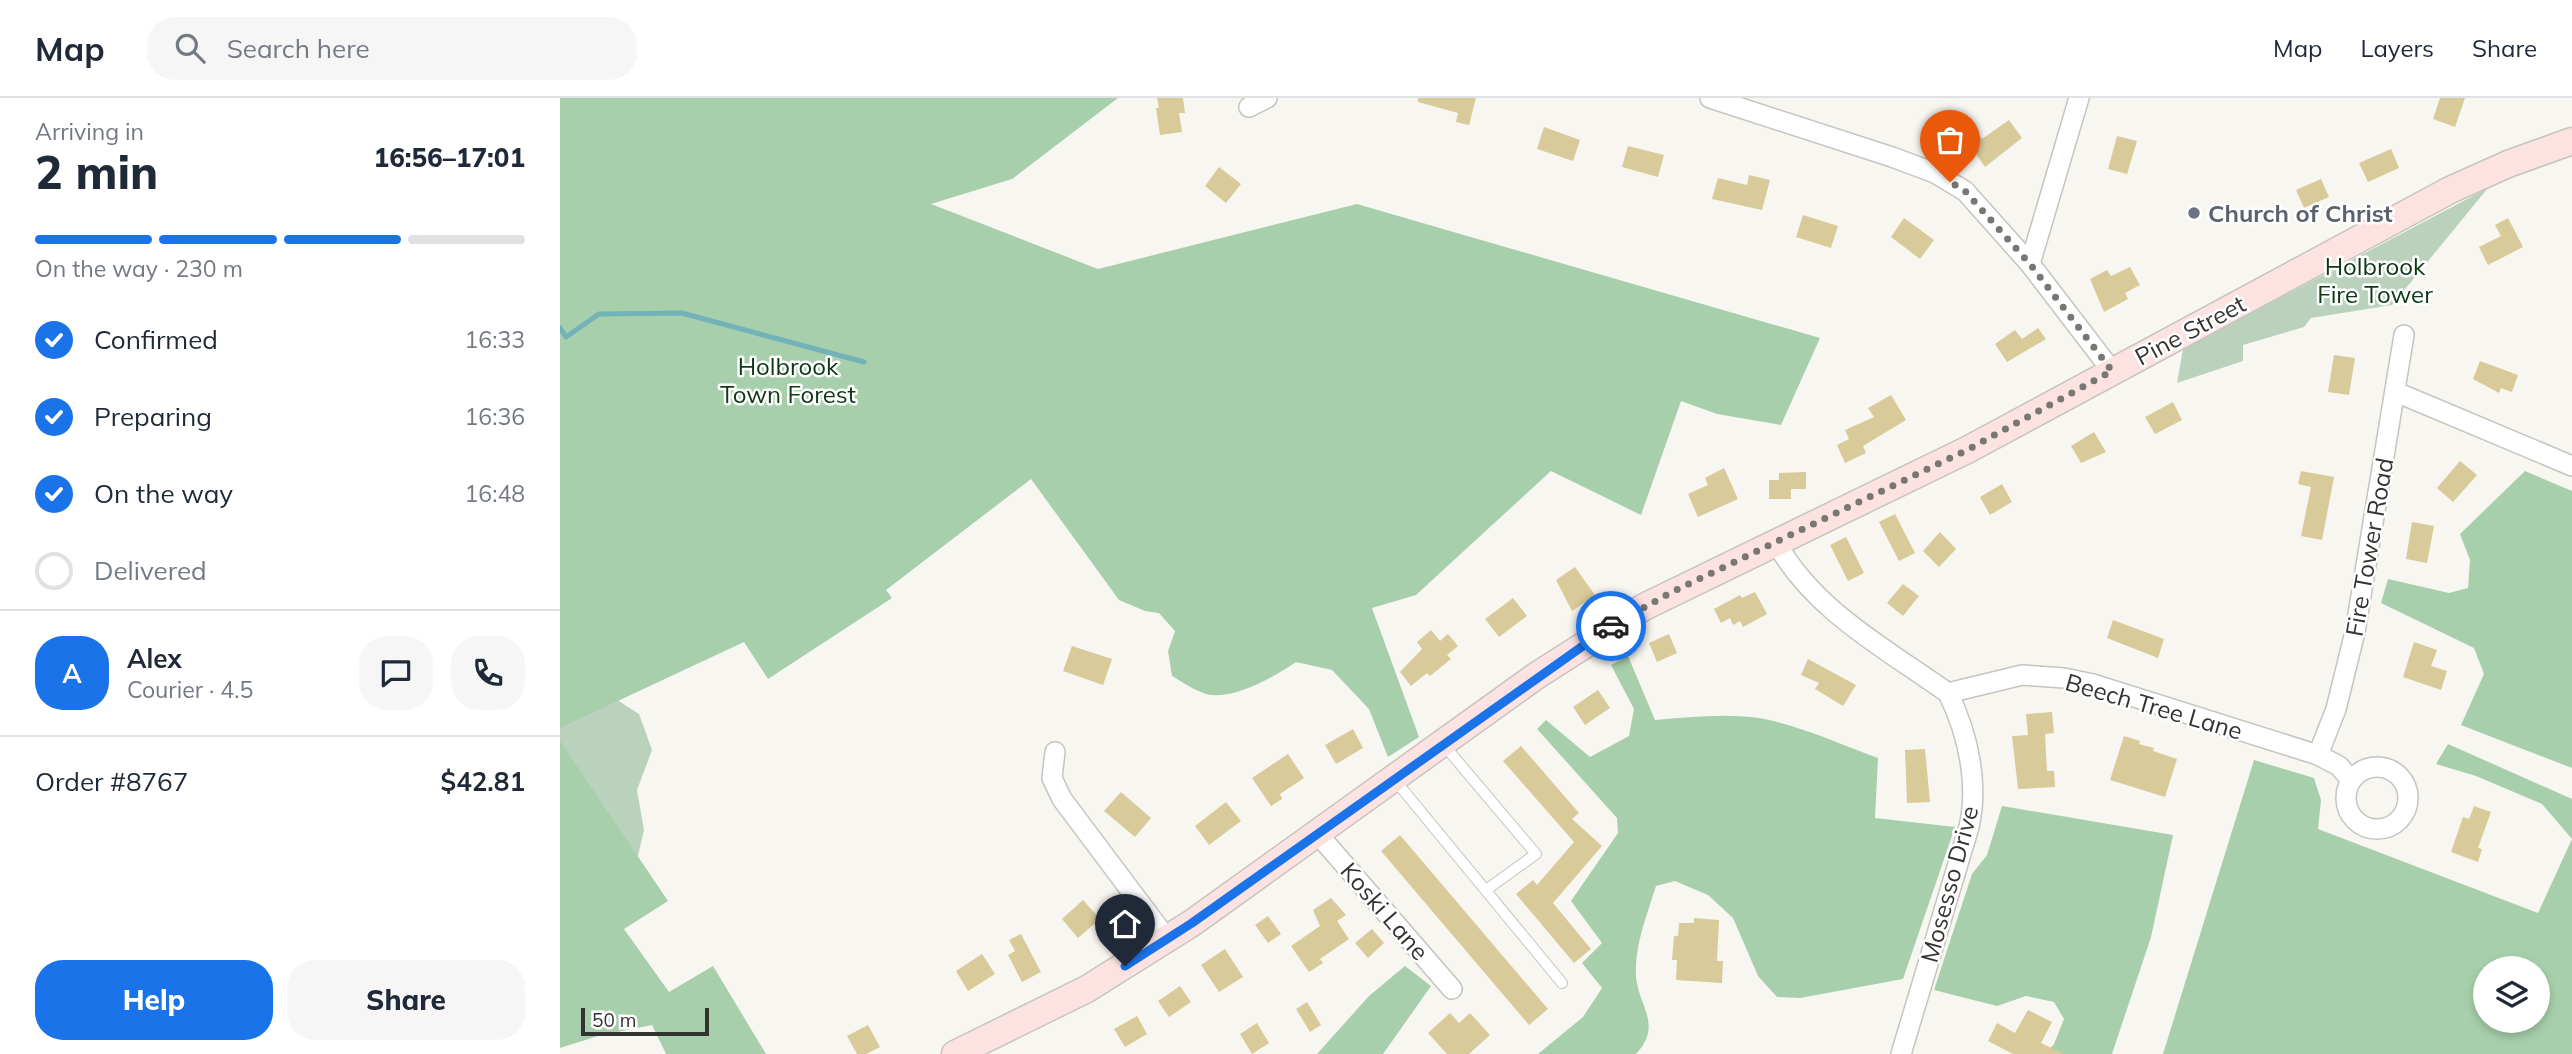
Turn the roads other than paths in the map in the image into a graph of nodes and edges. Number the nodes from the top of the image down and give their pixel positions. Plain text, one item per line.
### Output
1 (1267, 98) edge
2 (1710, 98) edge
3 (2079, 98) edge
4 (1249, 107) dead end
5 (2572, 141) edge
6 (2030, 264) junction
7 (2404, 335) dead end
8 (2112, 371) junction
9 (2396, 392) junction
10 (2572, 466) edge
11 (1776, 542) junction
12 (1948, 693) junction
13 (1443, 744) junction
14 (1055, 752) dead end
15 (2318, 755) junction
16 (1394, 779) junction
17 (2351, 780) dead end
18 (1317, 833) junction
19 (1486, 890) junction
20 (1167, 939) junction
21 (1562, 983) dead end
22 (1452, 989) dead end
23 (955, 1054) edge
24 (1900, 1054) edge

1 - 4 street
2 - 6 street
3 - 6 street
5 - 8 main road, Pine Street
6 - 8 street
7 - 9 street, Fire Tower Road
8 - 11 main road, Pine Street
9 - 10 street
9 - 15 street, Fire Tower Road
11 - 12 street
11 - 13 main road, Pine Street
12 - 15 street, Beech Tree Lane
12 - 24 street, Mosesso Drive
13 - 16 main road, Pine Street
13 - 19 lane
14 - 20 street
15 - 17 street, Beech Tree Lane
16 - 18 main road, Pine Street
16 - 19 lane
18 - 20 main road, Pine Street
18 - 22 street, Koski Lane
19 - 21 lane
20 - 23 main road, Pine Street

